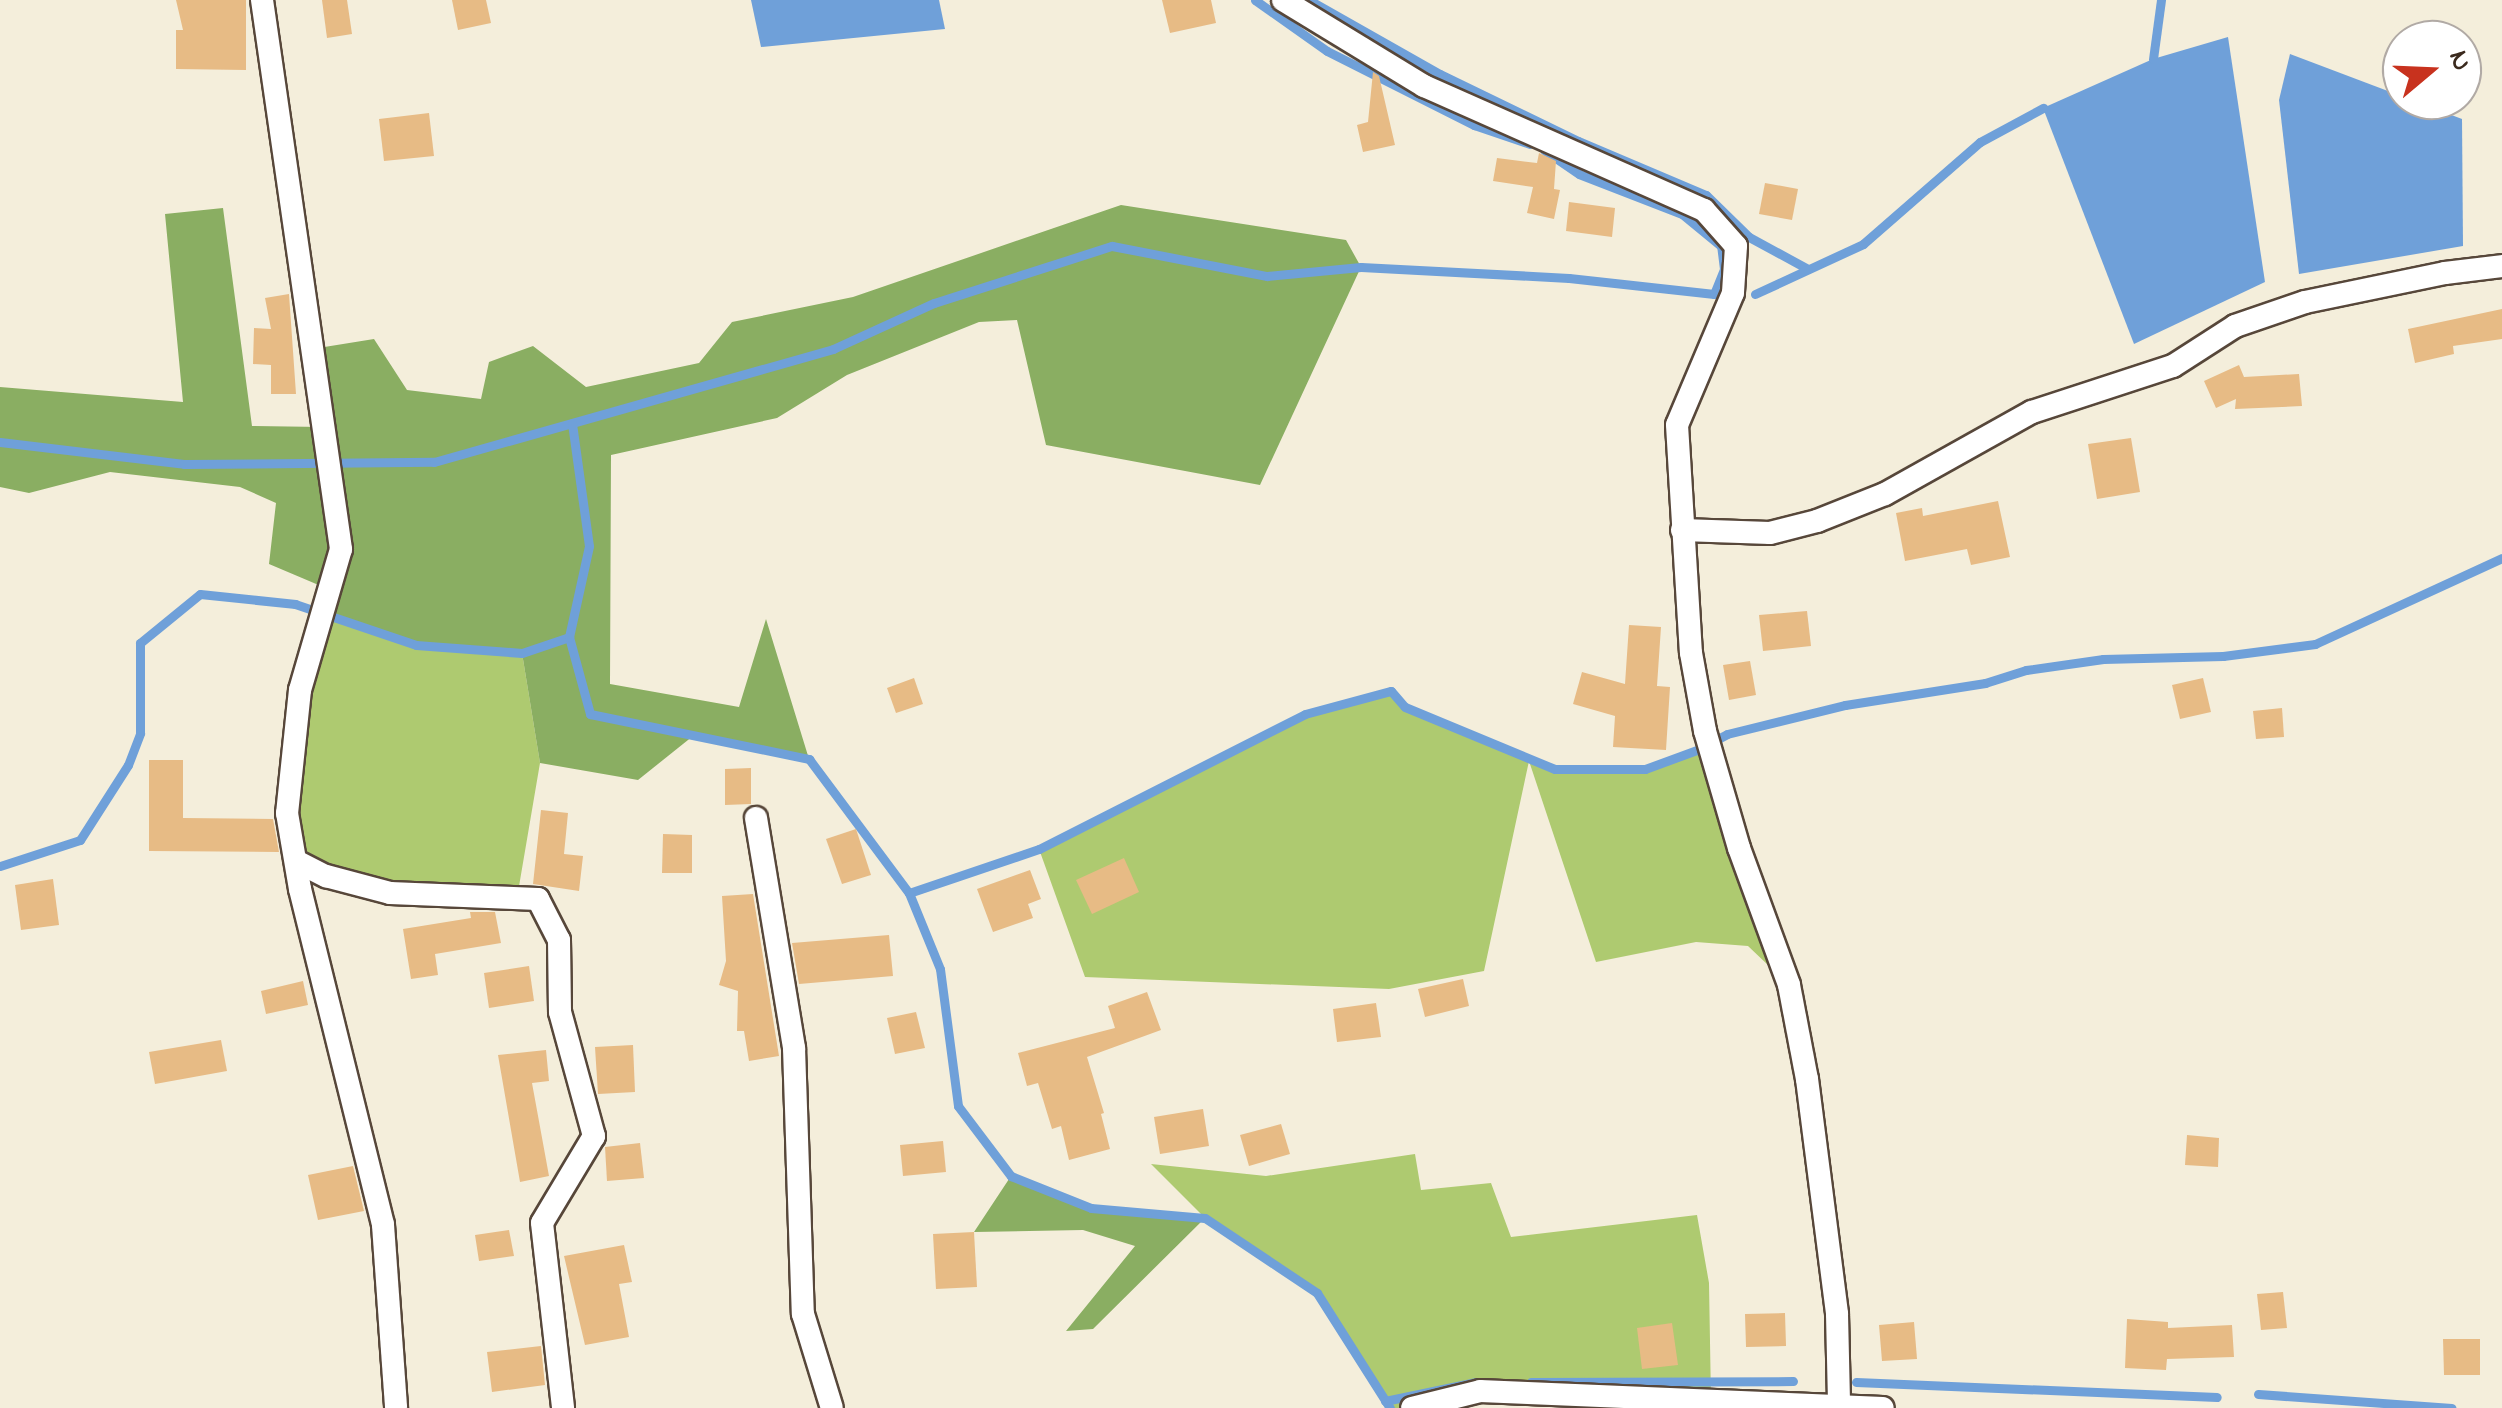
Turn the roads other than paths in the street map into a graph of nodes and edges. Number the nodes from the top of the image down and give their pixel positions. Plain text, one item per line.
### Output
1 (262, 0) edge
2 (1283, 0) edge
3 (2502, 266) edge
4 (1682, 530) junction
5 (756, 818) dead end
6 (296, 861) junction
7 (1838, 1406) junction
8 (396, 1408) edge
9 (564, 1408) edge
10 (832, 1408) edge
11 (1412, 1408) edge
12 (1883, 1408) edge

1 - 6 street
2 - 4 street
3 - 4 street
4 - 7 street
5 - 10 street
6 - 8 street
6 - 9 street
7 - 11 street
7 - 12 street

